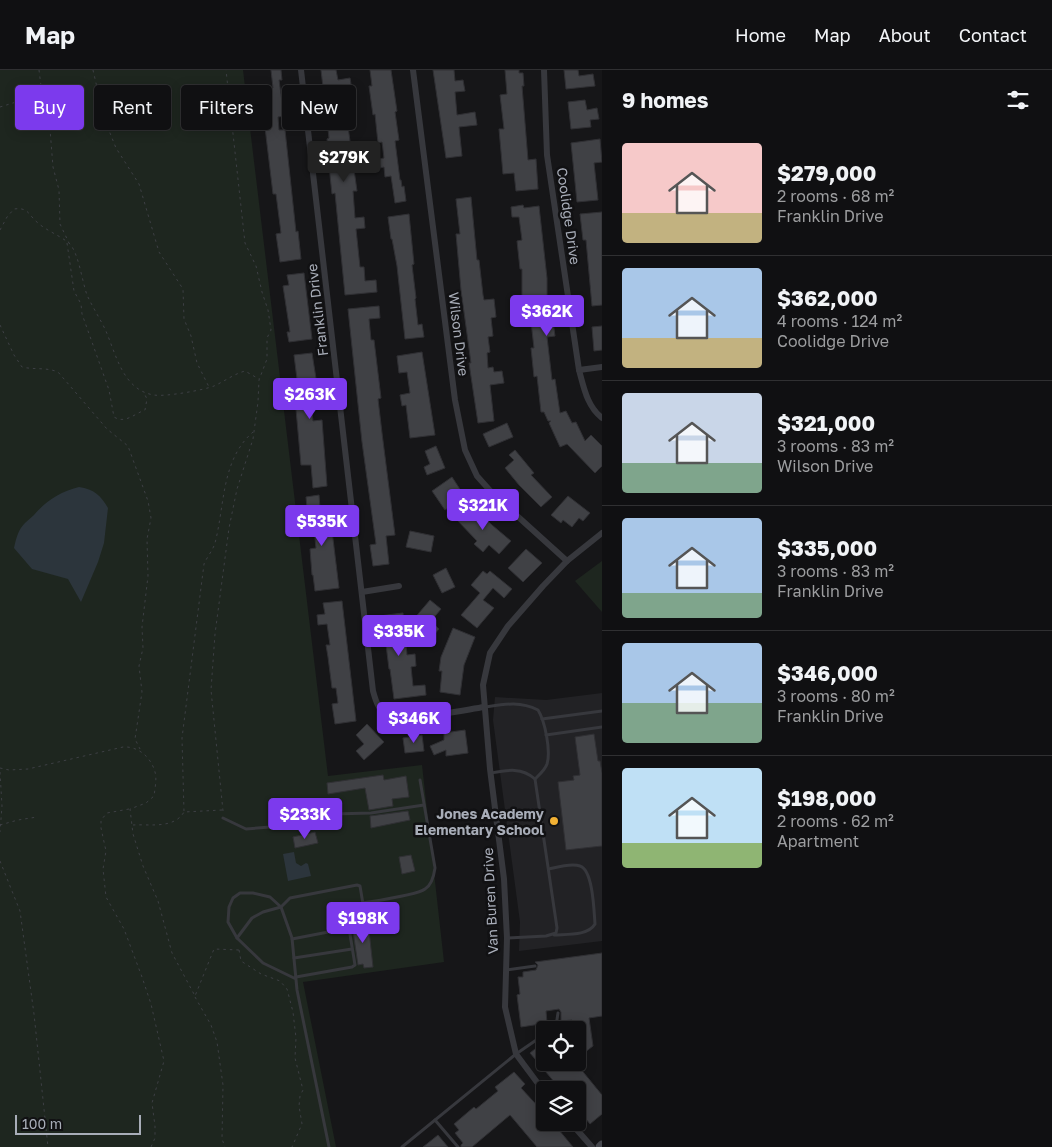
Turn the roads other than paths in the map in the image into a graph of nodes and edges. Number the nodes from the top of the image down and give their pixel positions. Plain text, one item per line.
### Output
1 (301, 70) edge
2 (414, 70) edge
3 (544, 70) edge
4 (602, 367) edge
5 (579, 370) junction
6 (602, 418) edge
7 (602, 533) edge
8 (567, 561) junction
9 (399, 586) dead end
10 (362, 592) junction
11 (484, 707) junction
12 (602, 711) edge
13 (542, 719) junction
14 (602, 727) edge
15 (546, 736) junction
16 (491, 773) junction
17 (535, 779) junction
18 (420, 780) dead end
19 (424, 804) junction
20 (223, 818) road end
21 (548, 869) junction
22 (363, 903) junction
23 (281, 907) junction
24 (349, 928) junction
25 (547, 936) junction
26 (237, 938) junction
27 (507, 938) junction
28 (292, 939) junction
29 (352, 949) junction
30 (294, 958) junction
31 (535, 966) dead end
32 (506, 970) junction
33 (296, 978) junction
34 (558, 1013) dead end
35 (557, 1021) edge
36 (536, 1040) edge
37 (516, 1054) junction
38 (536, 1081) edge
39 (435, 1120) junction
40 (578, 1131) edge
41 (329, 1147) edge
42 (402, 1147) edge
43 (458, 1147) edge
44 (592, 1147) edge

1 - 10 street, Franklin Drive
2 - 8 street, Wilson Drive
3 - 5 street, Coolidge Drive
4 - 5 street
5 - 6 street, Coolidge Drive
7 - 8 street, Van Buren Drive
8 - 11 street, Van Buren Drive
9 - 10 street
10 - 11 street, Franklin Drive
11 - 13 lane
11 - 16 street, Van Buren Drive
12 - 13 lane
13 - 15 lane
14 - 15 lane
15 - 17 lane
16 - 17 lane
16 - 27 street, Van Buren Drive
17 - 21 lane
18 - 19 lane
19 - 20 lane
19 - 22 lane
21 - 25 lane
21 - 25 lane
22 - 23 lane
22 - 24 lane
23 - 26 lane
23 - 26 lane
23 - 28 lane
24 - 28 lane
24 - 29 lane
25 - 27 lane
26 - 33 lane
27 - 32 street, Van Buren Drive
28 - 30 lane
29 - 30 lane
29 - 33 lane
30 - 33 lane
31 - 32 lane
32 - 37 street, Van Buren Drive
33 - 41 lane
34 - 35 lane
36 - 37 lane
37 - 38 street, Van Buren Drive
37 - 39 lane
39 - 42 lane
39 - 43 lane
40 - 44 street

